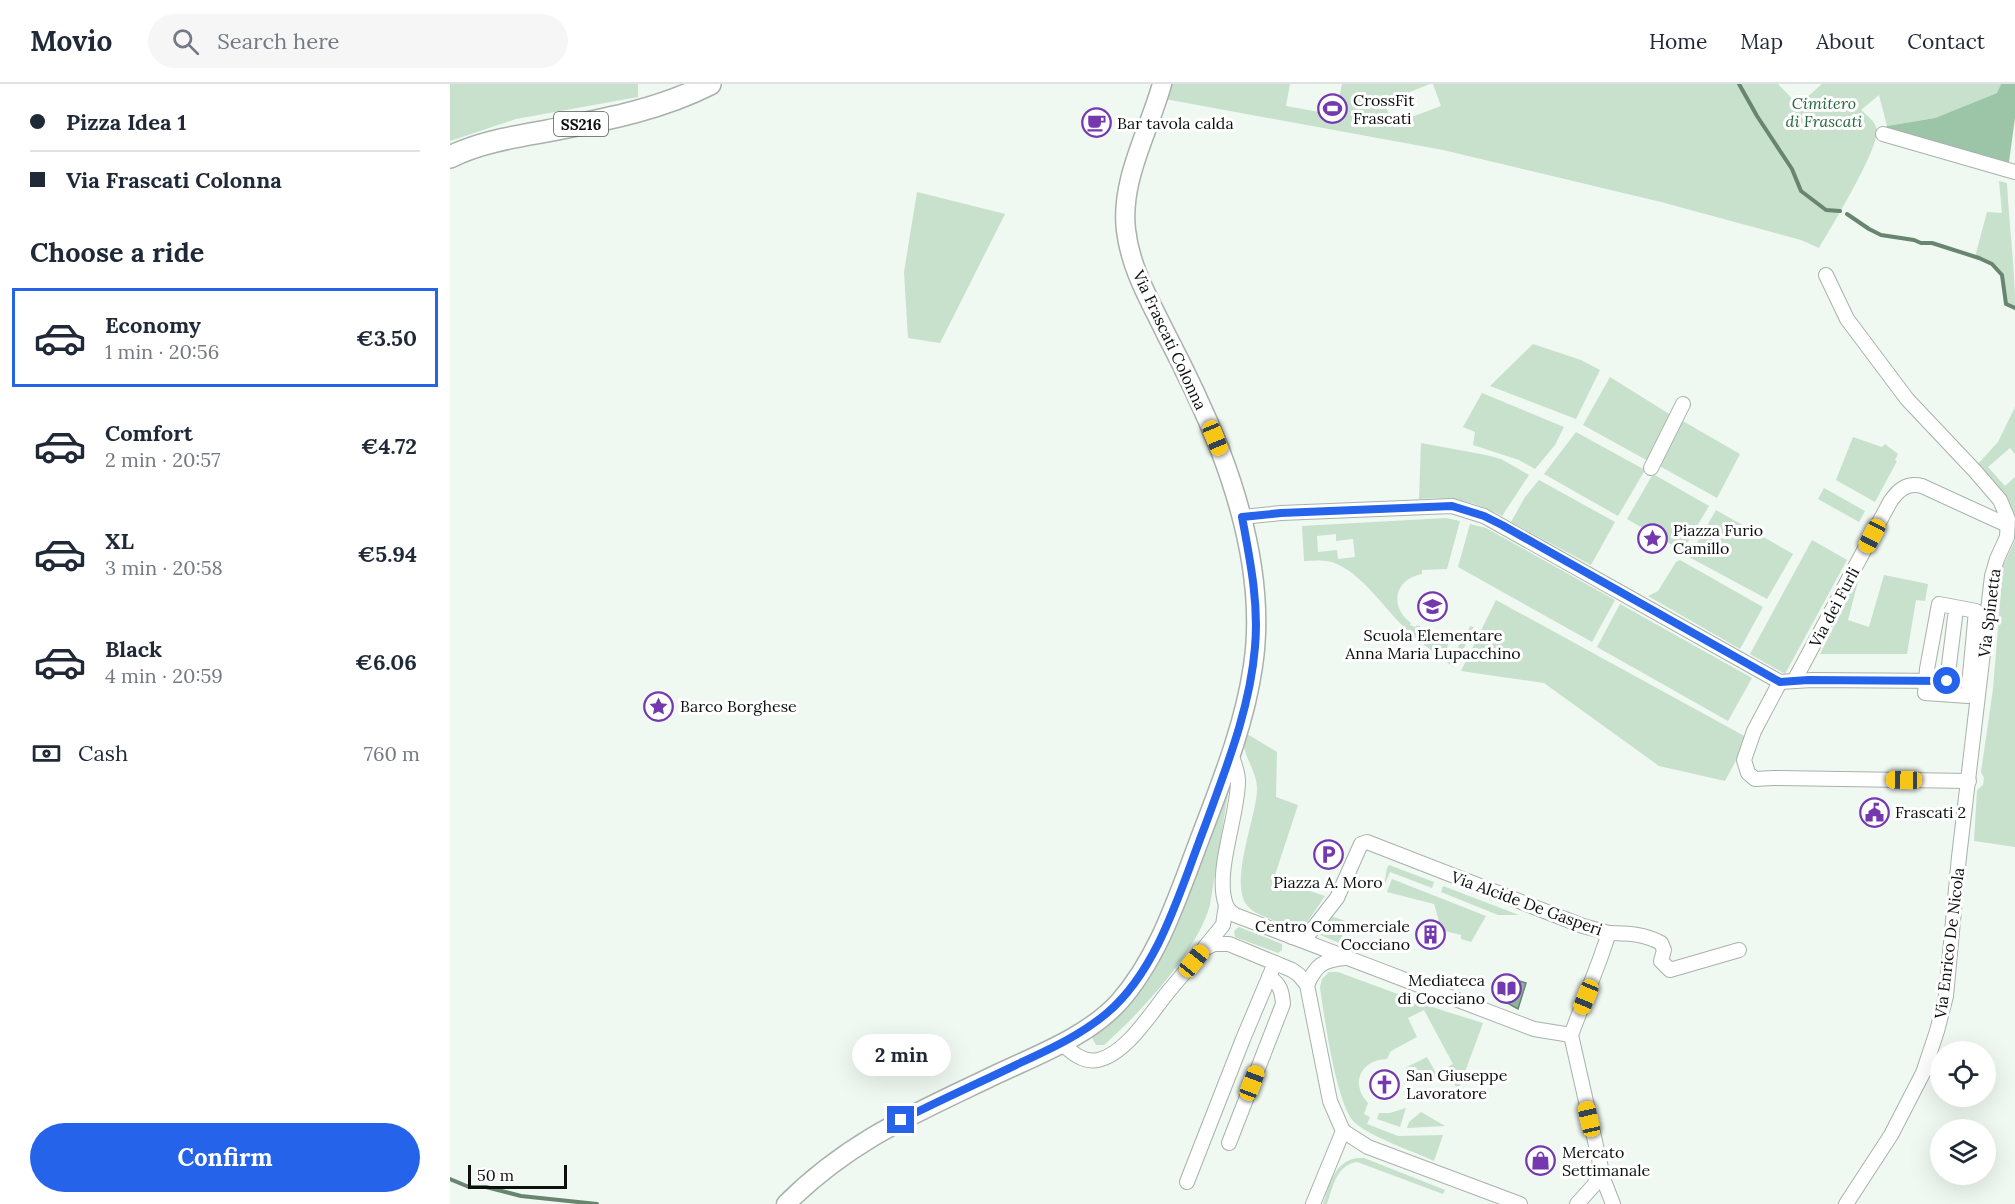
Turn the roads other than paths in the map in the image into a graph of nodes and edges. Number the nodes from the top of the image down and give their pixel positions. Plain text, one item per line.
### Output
1 (710, 84) edge
2 (1162, 84) edge
3 (1884, 134) dead end
4 (450, 157) edge
5 (2015, 172) edge
6 (1826, 275) dead end
7 (1683, 404) dead end
8 (1651, 468) dead end
9 (1242, 517) junction
10 (2007, 525) junction
11 (1955, 617) dead end
12 (1800, 678) junction
13 (1926, 681) junction
14 (1780, 682) junction
15 (1979, 695) joint
16 (1231, 754) junction
17 (1969, 781) junction
18 (1226, 905) junction
19 (1609, 933) junction
20 (1292, 937) junction
21 (1204, 949) junction
22 (1739, 950) dead end
23 (1347, 958) junction
24 (1275, 963) junction
25 (1269, 977) junction
26 (1303, 980) junction
27 (1571, 1035) junction
28 (1061, 1043) junction
29 (1343, 1131) junction
30 (1229, 1143) dead end
31 (1599, 1160) junction
32 (1187, 1182) dead end
33 (786, 1204) edge
34 (1313, 1204) edge
35 (1520, 1204) edge
36 (1577, 1204) edge
37 (1613, 1204) edge
38 (1846, 1204) edge

1 - 4 main road, SS216
2 - 9 street, Via Frascati Colonna
3 - 5 street
6 - 10 street
7 - 8 street
9 - 14 street
9 - 16 street, Via Frascati Colonna
10 - 12 street, Via dei Furli
10 - 15 street, Via Spinetta
11 - 13 street
12 - 13 street
12 - 14 street
13 - 13 street
14 - 17 street
15 - 17 street, Via Enrico De Nicola
16 - 18 street
16 - 28 street, Via Frascati Colonna
17 - 38 street, Via Enrico De Nicola
18 - 20 street
18 - 21 street
19 - 20 street, Via Alcide De Gasperi
19 - 22 street
19 - 27 street, Via Alcide De Gasperi
20 - 23 street
21 - 24 street
21 - 28 street
23 - 26 street
23 - 27 street
24 - 25 street
24 - 26 street
25 - 30 street
25 - 32 street
26 - 29 street
27 - 31 street
28 - 33 street, Via Frascati Colonna
29 - 34 street
29 - 35 street
31 - 36 street
31 - 37 street

